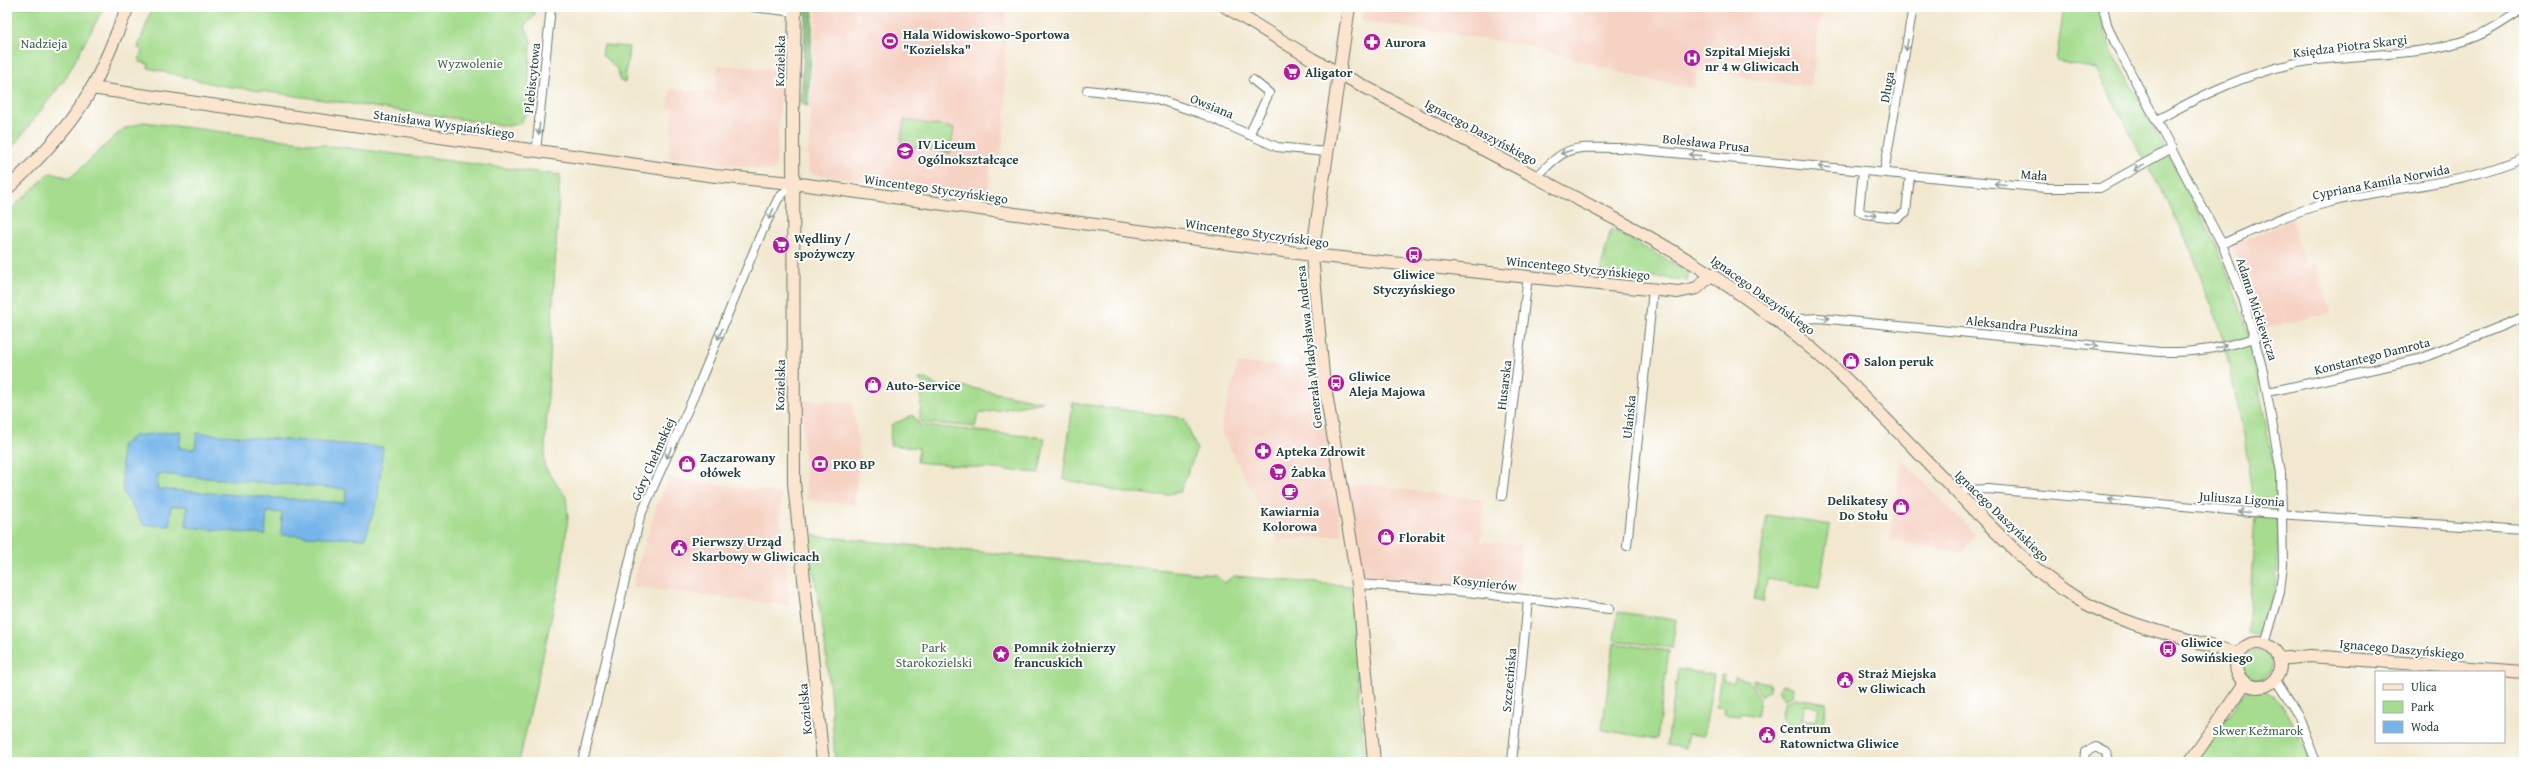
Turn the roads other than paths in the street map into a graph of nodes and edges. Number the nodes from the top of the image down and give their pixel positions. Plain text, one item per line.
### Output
1 (128, 7) edge
2 (551, 7) edge
3 (752, 7) edge
4 (1226, 7) edge
5 (1350, 7) edge
6 (1914, 7) edge
7 (2103, 7) edge
8 (2524, 8) edge
9 (795, 10) edge
10 (1339, 73) junction
11 (1253, 80) dead end
12 (91, 88) junction
13 (1087, 90) dead end
14 (2157, 120) junction
15 (1249, 135) junction
16 (2172, 148) junction
17 (536, 151) junction
18 (1326, 152) junction
19 (2524, 157) edge
20 (1863, 171) junction
21 (1884, 172) junction
22 (1910, 176) junction
23 (1537, 177) junction
24 (793, 183) junction
25 (7, 189) edge
26 (2222, 244) junction
27 (1312, 255) junction
28 (1712, 274) junction
29 (1528, 276) junction
30 (1653, 290) junction
31 (2524, 317) edge
32 (1789, 331) junction
33 (2255, 338) junction
34 (2268, 392) junction
35 (1960, 495) junction
36 (1502, 496) dead end
37 (2283, 514) junction
38 (2524, 530) edge
39 (1627, 546) dead end
40 (1358, 584) junction
41 (1528, 600) junction
42 (1609, 609) dead end
43 (2265, 644) junction
44 (2239, 654) junction
45 (2279, 659) junction
46 (2524, 672) edge
47 (2275, 679) junction
48 (2245, 683) junction
49 (582, 762) edge
50 (823, 762) edge
51 (1374, 762) edge
52 (1512, 762) edge
53 (2084, 762) edge
54 (2108, 762) edge
55 (2190, 762) edge
56 (2316, 762) edge

1 - 12 street
2 -> 17 street, Plebiscytowa
3 - 9 street
4 - 10 street, Ignacego Daszyńskiego
5 - 10 street, Generała Władysława Andersa
6 -> 21 street, Długa
7 - 14 street, Adama Mickiewicza
8 - 14 street, Księdza Piotra Skargi
9 - 24 street, Kozielska
10 - 18 street, Generała Władysława Andersa
10 - 23 street, Ignacego Daszyńskiego
11 - 15 street
12 - 17 street, Stanisława Wyspiańskiego
12 - 25 street
13 - 15 street, Owsiana
14 - 16 street, Adama Mickiewicza
15 - 18 street, Owsiana
16 -> 22 street, Mała
16 - 26 street, Adama Mickiewicza
17 - 24 street, Stanisława Wyspiańskiego
18 - 27 street, Generała Władysława Andersa
19 - 26 street, Cypriana Kamila Norwida
20 - 21 street, Bolesława Prusa
20 -> 22 street
20 -> 23 street, Bolesława Prusa
21 - 22 street, Mała
23 - 28 street, Ignacego Daszyńskiego
24 - 27 street, Wincentego Styczyńskiego
24 -> 49 street, Góry Chełmskiej
24 - 50 street, Kozielska
26 - 33 street, Adama Mickiewicza
27 - 29 street, Wincentego Styczyńskiego
27 - 40 street, Generała Władysława Andersa
28 - 30 street, Wincentego Styczyńskiego
28 - 32 street, Ignacego Daszyńskiego
29 - 30 street, Wincentego Styczyńskiego
29 - 36 street, Husarska
30 - 39 street, Ułańska
31 - 34 street, Konstantego Damrota
32 -> 33 street, Aleksandra Puszkina
32 - 35 street, Ignacego Daszyńskiego
33 - 34 street, Adama Mickiewicza
34 - 37 street, Adama Mickiewicza
37 -> 35 street, Juliusza Ligonia
35 - 44 street, Ignacego Daszyńskiego
37 - 38 street, Juliusza Ligonia
37 - 43 street, Adama Mickiewicza
40 - 41 street, Kosynierów
40 - 51 street, Generała Władysława Andersa
41 - 42 street, Kosynierów
41 - 52 street, Szczecińska
43 - 44 street
43 - 45 street
44 - 48 street
45 - 46 street, Ignacego Daszyńskiego
45 - 47 street
47 - 48 street
47 - 56 street
48 - 55 street
53 - 54 street

